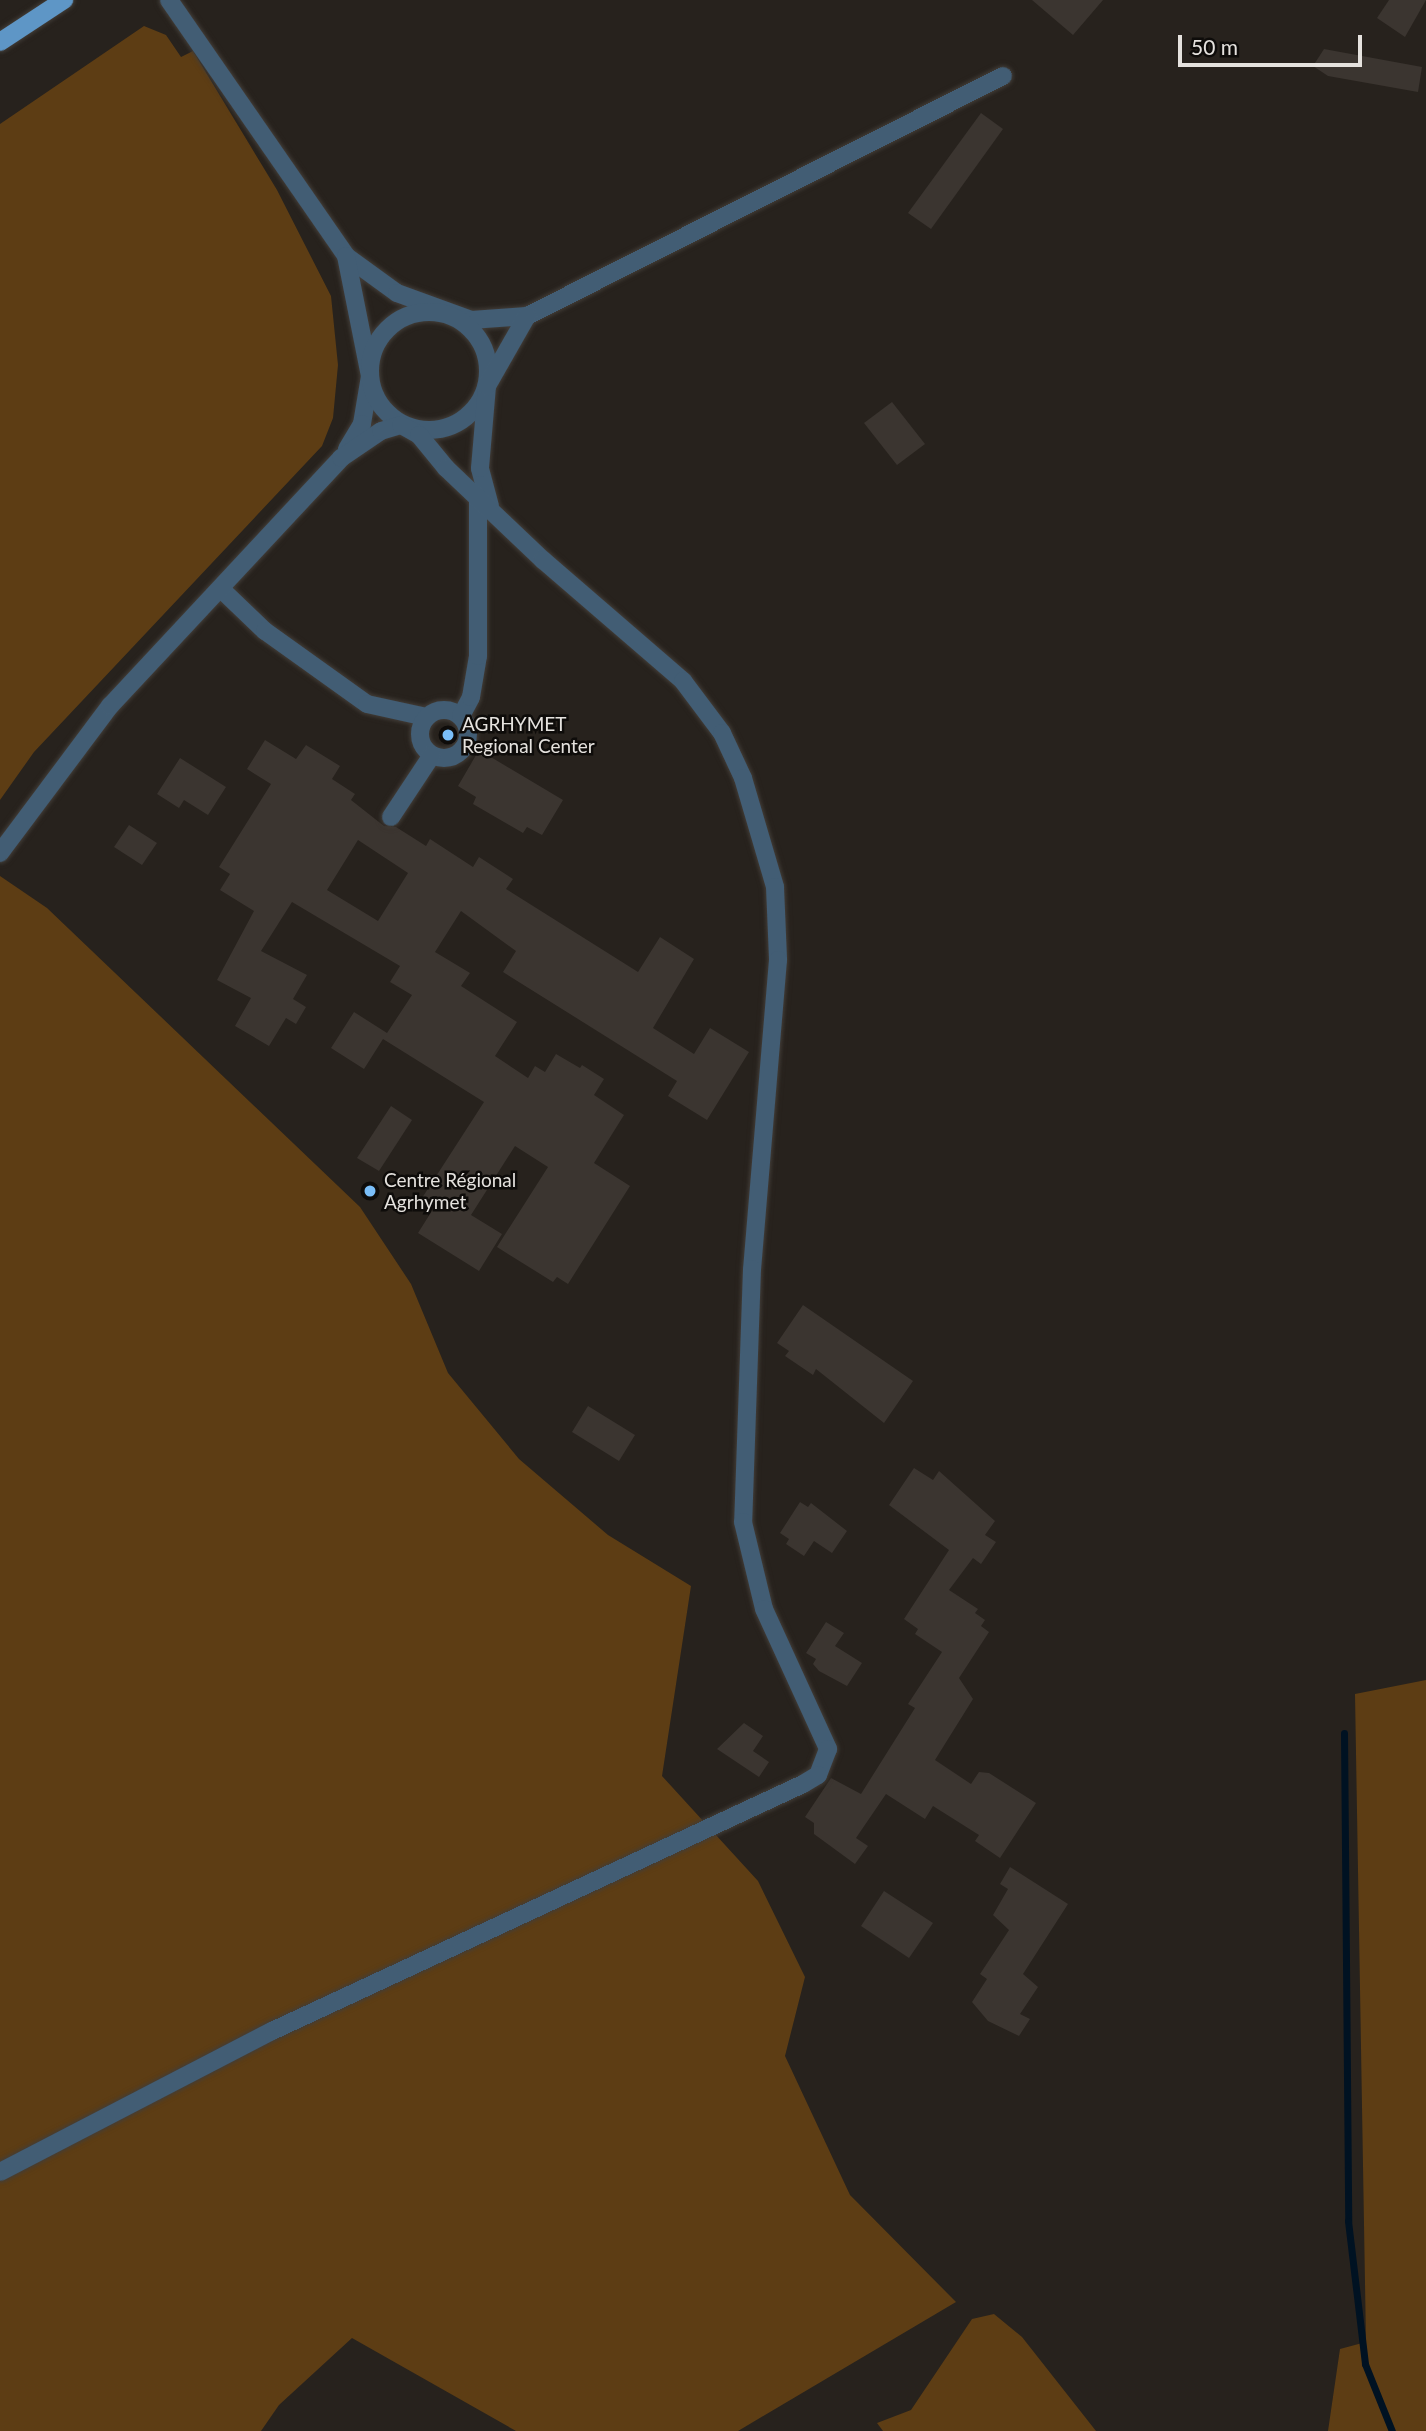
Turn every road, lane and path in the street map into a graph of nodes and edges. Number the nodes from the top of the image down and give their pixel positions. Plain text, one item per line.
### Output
1 (64, 0) edge
2 (169, 0) edge
3 (0, 42) edge
4 (1003, 76) dead end
5 (346, 256) junction
6 (444, 314) junction
7 (527, 316) junction
8 (370, 376) junction
9 (487, 386) junction
10 (407, 425) junction
11 (341, 458) junction
12 (484, 502) junction
13 (221, 589) junction
14 (461, 716) junction
15 (426, 717) junction
16 (432, 755) junction
17 (391, 817) dead end
18 (0, 853) edge
19 (0, 2172) edge

1 - 3 main road
2 - 5 lane
4 - 7 lane
5 - 6 lane
5 - 8 lane
6 - 7 lane
6 - 8 lane
6 - 9 lane
7 - 9 lane
8 - 10 lane
8 - 11 lane
9 - 10 lane
9 - 12 lane
10 - 11 lane
10 - 12 lane
11 - 13 lane
12 - 14 lane
12 - 19 lane
13 - 15 lane
13 - 18 lane
14 - 15 lane
14 - 16 lane
15 - 16 lane
16 - 17 lane

